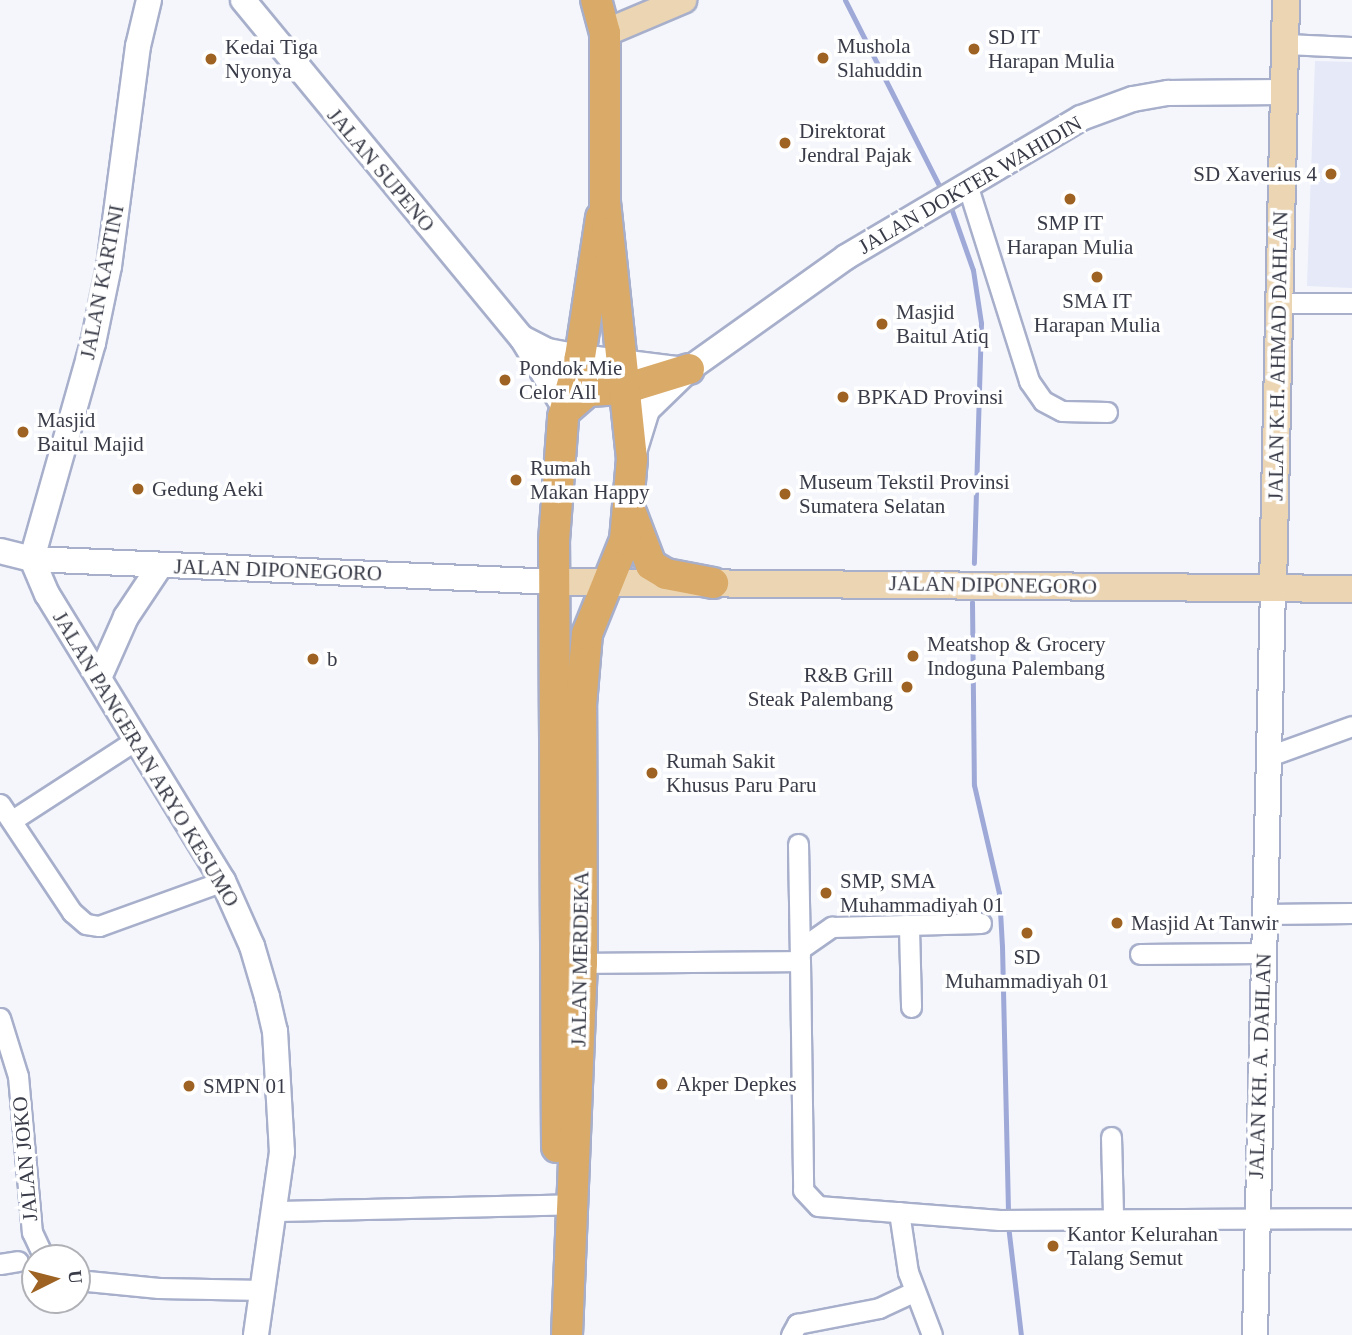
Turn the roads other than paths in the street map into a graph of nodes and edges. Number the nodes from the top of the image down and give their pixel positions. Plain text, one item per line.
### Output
1 (149, 0) edge
2 (243, 0) edge
3 (597, 0) edge
4 (683, 0) edge
5 (1286, 0) edge
6 (605, 33) junction
7 (1285, 44) junction
8 (1352, 47) edge
9 (1283, 92) junction
10 (953, 193) junction
11 (606, 204) junction
12 (1282, 303) junction
13 (1352, 303) edge
14 (522, 338) junction
15 (580, 357) junction
16 (690, 369) junction
17 (623, 376) junction
18 (566, 410) junction
19 (1107, 412) dead end
20 (632, 459) junction
21 (630, 508) junction
22 (0, 551) edge
23 (32, 559) junction
24 (160, 566) junction
25 (556, 582) junction
26 (713, 583) junction
27 (603, 585) junction
28 (1273, 587) junction
29 (1352, 589) edge
30 (99, 678) junction
31 (1352, 726) edge
32 (137, 739) junction
33 (1269, 756) junction
34 (0, 804) edge
35 (14, 819) junction
36 (798, 844) dead end
37 (223, 881) junction
38 (1352, 913) edge
39 (1265, 914) junction
40 (981, 923) dead end
41 (909, 928) junction
42 (1264, 953) junction
43 (1140, 954) dead end
44 (800, 955) junction
45 (582, 963) junction
46 (911, 1007) dead end
47 (0, 1018) edge
48 (1111, 1136) dead end
49 (566, 1205) junction
50 (277, 1211) junction
51 (899, 1212) junction
52 (1112, 1216) junction
53 (1256, 1218) junction
54 (1352, 1218) edge
55 (38, 1244) edge
56 (91, 1281) edge
57 (263, 1290) junction
58 (914, 1292) junction
59 (257, 1335) edge
60 (552, 1335) edge
61 (567, 1335) edge
62 (791, 1335) edge
63 (932, 1335) edge
64 (1255, 1335) edge

1 - 23 street, JALAN KARTINI
2 - 14 street, JALAN SUPENO
3 - 6 main road
4 - 6 main road
5 - 7 main road, JALAN K.H. AHMAD DAHLAN
6 - 11 main road
7 - 8 street
7 - 9 main road, JALAN K.H. AHMAD DAHLAN
9 - 10 street, JALAN DOKTER WAHIDIN
9 - 12 main road, JALAN K.H. AHMAD DAHLAN
10 - 16 street, JALAN DOKTER WAHIDIN
10 - 19 street
11 - 15 main road, JALAN MERDEKA
11 - 17 main road
12 - 13 street
12 - 28 main road, JALAN K.H. AHMAD DAHLAN
14 - 15 street
14 - 18 street, JALAN SUPENO
15 - 17 street
15 - 18 main road, JALAN MERDEKA
16 - 17 main road
16 - 20 street, JALAN DOKTER WAHIDIN
17 - 18 main road
17 - 20 main road
18 - 25 main road, JALAN MERDEKA
20 - 21 main road
21 - 26 main road
21 - 27 main road, JALAN MERDEKA
22 - 23 street, JALAN DIPONEGORO
23 - 24 street, JALAN DIPONEGORO
23 - 30 street, JALAN PANGERAN ARYO KESUMO
24 - 25 street, JALAN DIPONEGORO
24 - 30 street
25 - 27 main road, JALAN DIPONEGORO
25 - 49 main road, JALAN MERDEKA
26 - 27 main road, JALAN DIPONEGORO
26 - 28 main road, JALAN DIPONEGORO
27 - 45 main road, JALAN MERDEKA
28 - 29 main road, JALAN DIPONEGORO
28 - 33 street, JALAN KH. A. DAHLAN
30 - 32 street, JALAN PANGERAN ARYO KESUMO
31 - 33 street
32 - 35 street
32 - 37 street, JALAN PANGERAN ARYO KESUMO
33 - 39 street, JALAN KH. A. DAHLAN
34 - 35 street
35 - 37 street
36 - 44 street
37 - 50 street, JALAN PANGERAN ARYO KESUMO
38 - 39 street
39 - 42 street, JALAN KH. A. DAHLAN
40 - 41 street
41 - 44 street
41 - 46 street
42 - 43 street
42 - 53 street, JALAN KH. A. DAHLAN
44 - 45 street
44 - 51 street
45 - 49 main road, JALAN MERDEKA
47 - 55 street, JALAN JOKO
48 - 52 street
49 - 50 street
49 - 60 main road, JALAN MERDEKA
49 - 61 main road, JALAN MERDEKA
50 - 57 street, JALAN PANGERAN ARYO KESUMO
51 - 52 street
51 - 58 street
52 - 53 street
53 - 54 street
53 - 64 street, JALAN KH. A. DAHLAN
56 - 57 street
57 - 59 street, JALAN PANGERAN ARYO KESUMO
58 - 62 street
58 - 63 street

